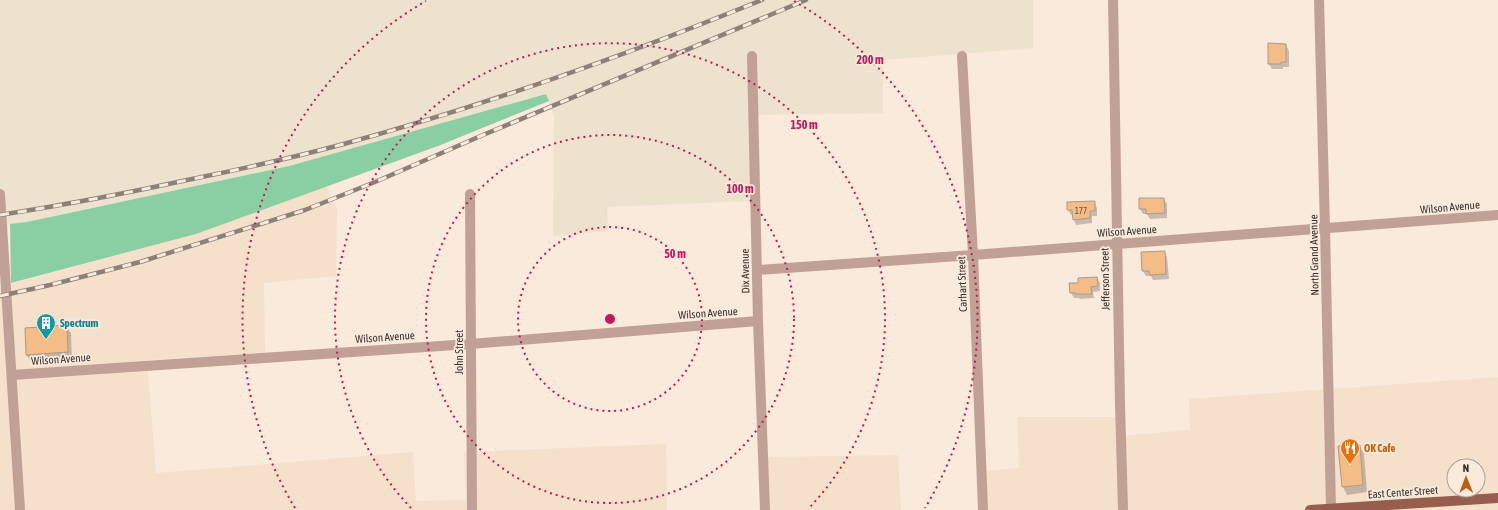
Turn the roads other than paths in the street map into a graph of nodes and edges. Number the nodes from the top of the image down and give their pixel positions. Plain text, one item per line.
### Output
1 (1113, 0) edge
2 (1319, 0) edge
3 (752, 56) dead end
4 (962, 56) dead end
5 (0, 194) edge
6 (470, 194) dead end
7 (1498, 215) edge
8 (1325, 228) junction
9 (1117, 243) junction
10 (973, 255) junction
11 (757, 270) junction
12 (758, 321) junction
13 (470, 344) junction
14 (12, 375) junction
15 (1498, 498) edge
16 (1330, 509) junction
17 (20, 510) edge
18 (472, 510) edge
19 (765, 510) edge
20 (983, 510) edge
21 (1123, 510) edge
22 (1310, 510) edge

1 - 9 street, Jefferson Street
2 - 8 street, North Grand Avenue
3 - 11 street, Dix Avenue
4 - 10 street, Carhart Street
5 - 14 street
6 - 13 street, John Street
7 - 8 street, Wilson Avenue
8 - 9 street, Wilson Avenue
8 - 16 street, North Grand Avenue
9 - 10 street, Wilson Avenue
9 - 21 street, Jefferson Street
10 - 11 street, Wilson Avenue
10 - 20 street, Carhart Street
11 - 12 street, Dix Avenue
12 - 13 street, Wilson Avenue
12 - 19 street, Dix Avenue
13 - 14 street, Wilson Avenue
13 - 18 street, John Street
14 - 17 street
15 - 16 main road, East Center Street
16 - 22 main road, East Center Street

